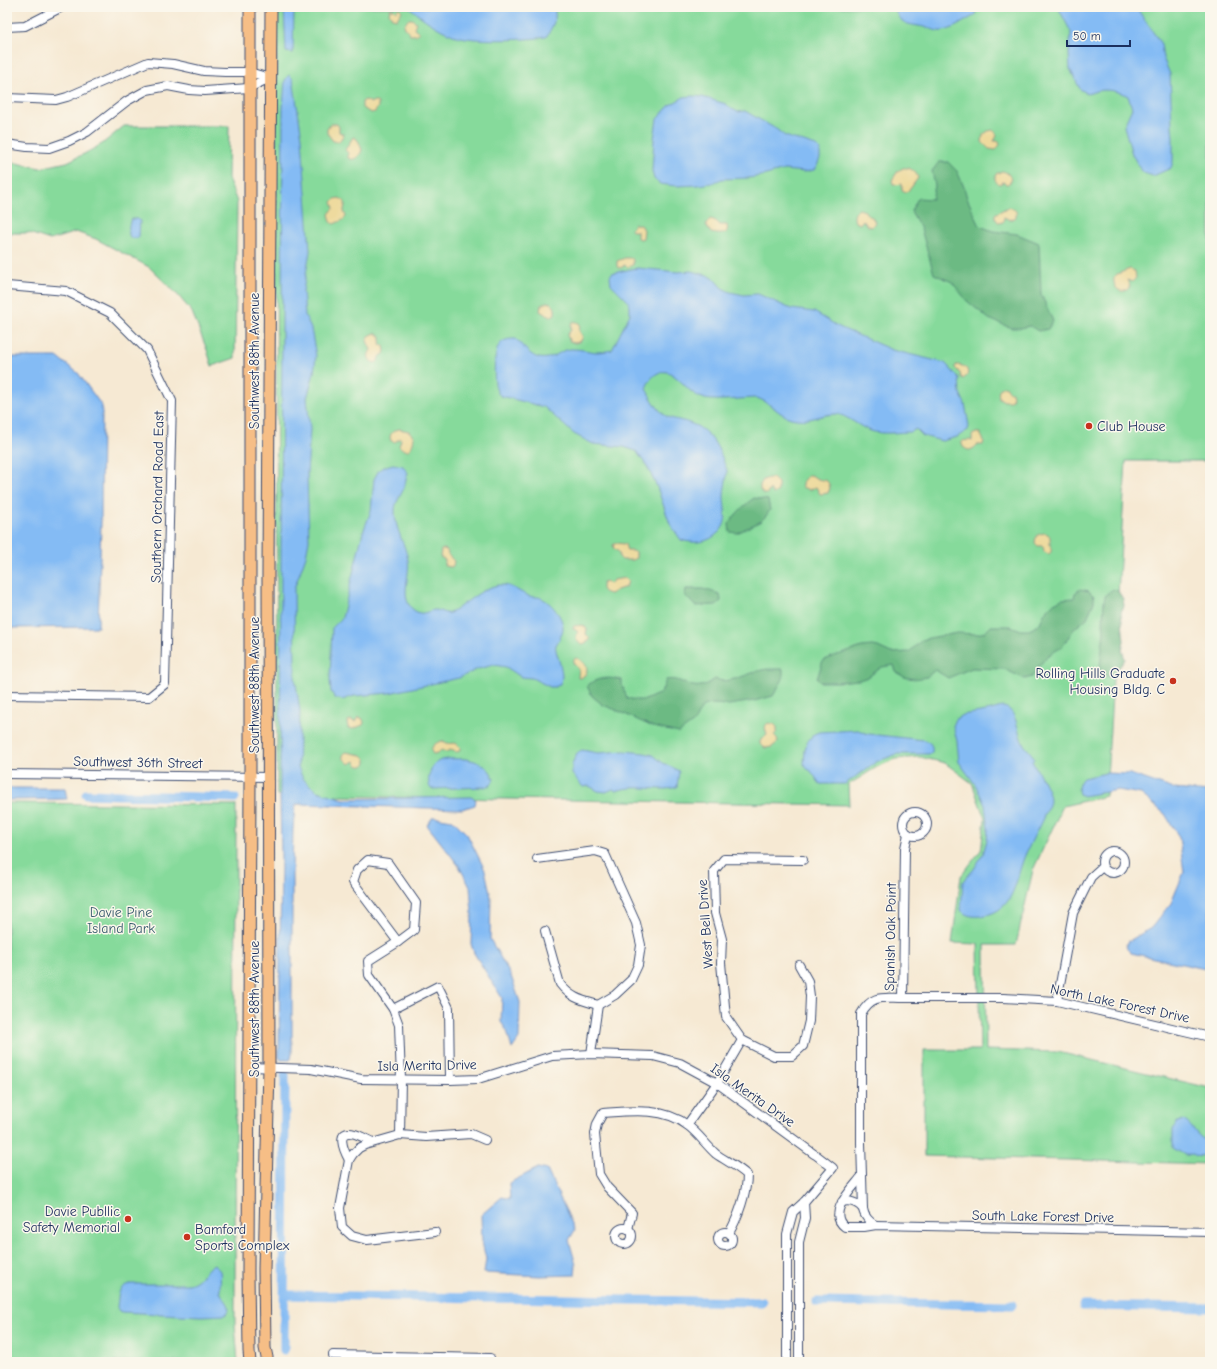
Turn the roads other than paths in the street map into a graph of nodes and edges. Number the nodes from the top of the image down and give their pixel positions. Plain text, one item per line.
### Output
1 (62, 7) edge
2 (250, 7) edge
3 (271, 7) edge
4 (7, 27) edge
5 (249, 72) junction
6 (270, 78) junction
7 (249, 88) junction
8 (7, 98) edge
9 (7, 144) edge
10 (7, 286) edge
11 (7, 695) edge
12 (7, 774) edge
13 (250, 777) junction
14 (269, 777) junction
15 (908, 834) dead end
16 (537, 859) dead end
17 (803, 860) dead end
18 (1102, 867) dead end
19 (545, 931) dead end
20 (398, 942) junction
21 (799, 965) dead end
22 (903, 998) junction
23 (1057, 1001) junction
24 (598, 1005) junction
25 (393, 1009) junction
26 (1210, 1037) edge
27 (742, 1040) junction
28 (591, 1054) junction
29 (249, 1067) junction
30 (269, 1068) junction
31 (401, 1080) junction
32 (450, 1080) junction
33 (717, 1082) junction
34 (687, 1125) junction
35 (400, 1135) junction
36 (485, 1140) dead end
37 (373, 1142) junction
38 (349, 1160) junction
39 (862, 1176) junction
40 (804, 1202) junction
41 (842, 1202) junction
42 (863, 1209) junction
43 (876, 1225) junction
44 (628, 1229) dead end
45 (435, 1232) dead end
46 (1210, 1232) edge
47 (729, 1233) dead end
48 (333, 1355) dead end
49 (490, 1358) dead end
50 (406, 1359) edge
51 (250, 1362) edge
52 (268, 1362) edge
53 (787, 1362) edge
54 (799, 1362) edge

1 - 4 street
2 - 5 main road, Southwest 88th Avenue
3 - 6 main road, Southwest 88th Avenue
5 - 6 street
5 - 7 main road, Southwest 88th Avenue
5 - 8 street
6 - 7 street
6 - 14 main road, Southwest 88th Avenue
7 - 9 street
7 - 13 main road, Southwest 88th Avenue
10 - 11 street, Southern Orchard Road East
12 - 13 street, Southwest 36th Street
13 - 14 street, Southwest 36th Street
13 - 29 main road, Southwest 88th Avenue
14 - 30 main road, Southwest 88th Avenue
15 - 22 street, Spanish Oak Point
16 - 24 street
17 - 27 street, West Bell Drive
18 - 23 street
19 - 24 street
20 - 20 street
20 - 25 street
21 - 27 street
22 - 23 street, North Lake Forest Drive
22 - 39 street, Spanish Oak Point
23 - 26 street, North Lake Forest Drive
24 - 28 street
25 - 31 street
25 - 32 street
27 - 33 street
28 - 32 street, Isla Merita Drive
28 - 33 street, Isla Merita Drive
29 - 30 street, Isla Merita Drive
29 - 51 main road, Southwest 88th Avenue
30 - 31 street, Isla Merita Drive
30 - 52 main road, Southwest 88th Avenue
31 - 32 street, Isla Merita Drive
31 - 35 street
33 - 34 street
33 - 40 street, Isla Merita Drive
34 - 44 street
34 - 47 street
35 - 36 street
35 - 37 street
37 - 38 street
37 - 38 street
38 - 45 street
39 - 41 street
39 - 42 street, Spanish Oak Point
40 - 53 street
40 - 54 street
41 - 42 street
41 - 43 street
42 - 43 street
43 - 46 street, South Lake Forest Drive
48 - 50 street
49 - 50 street

